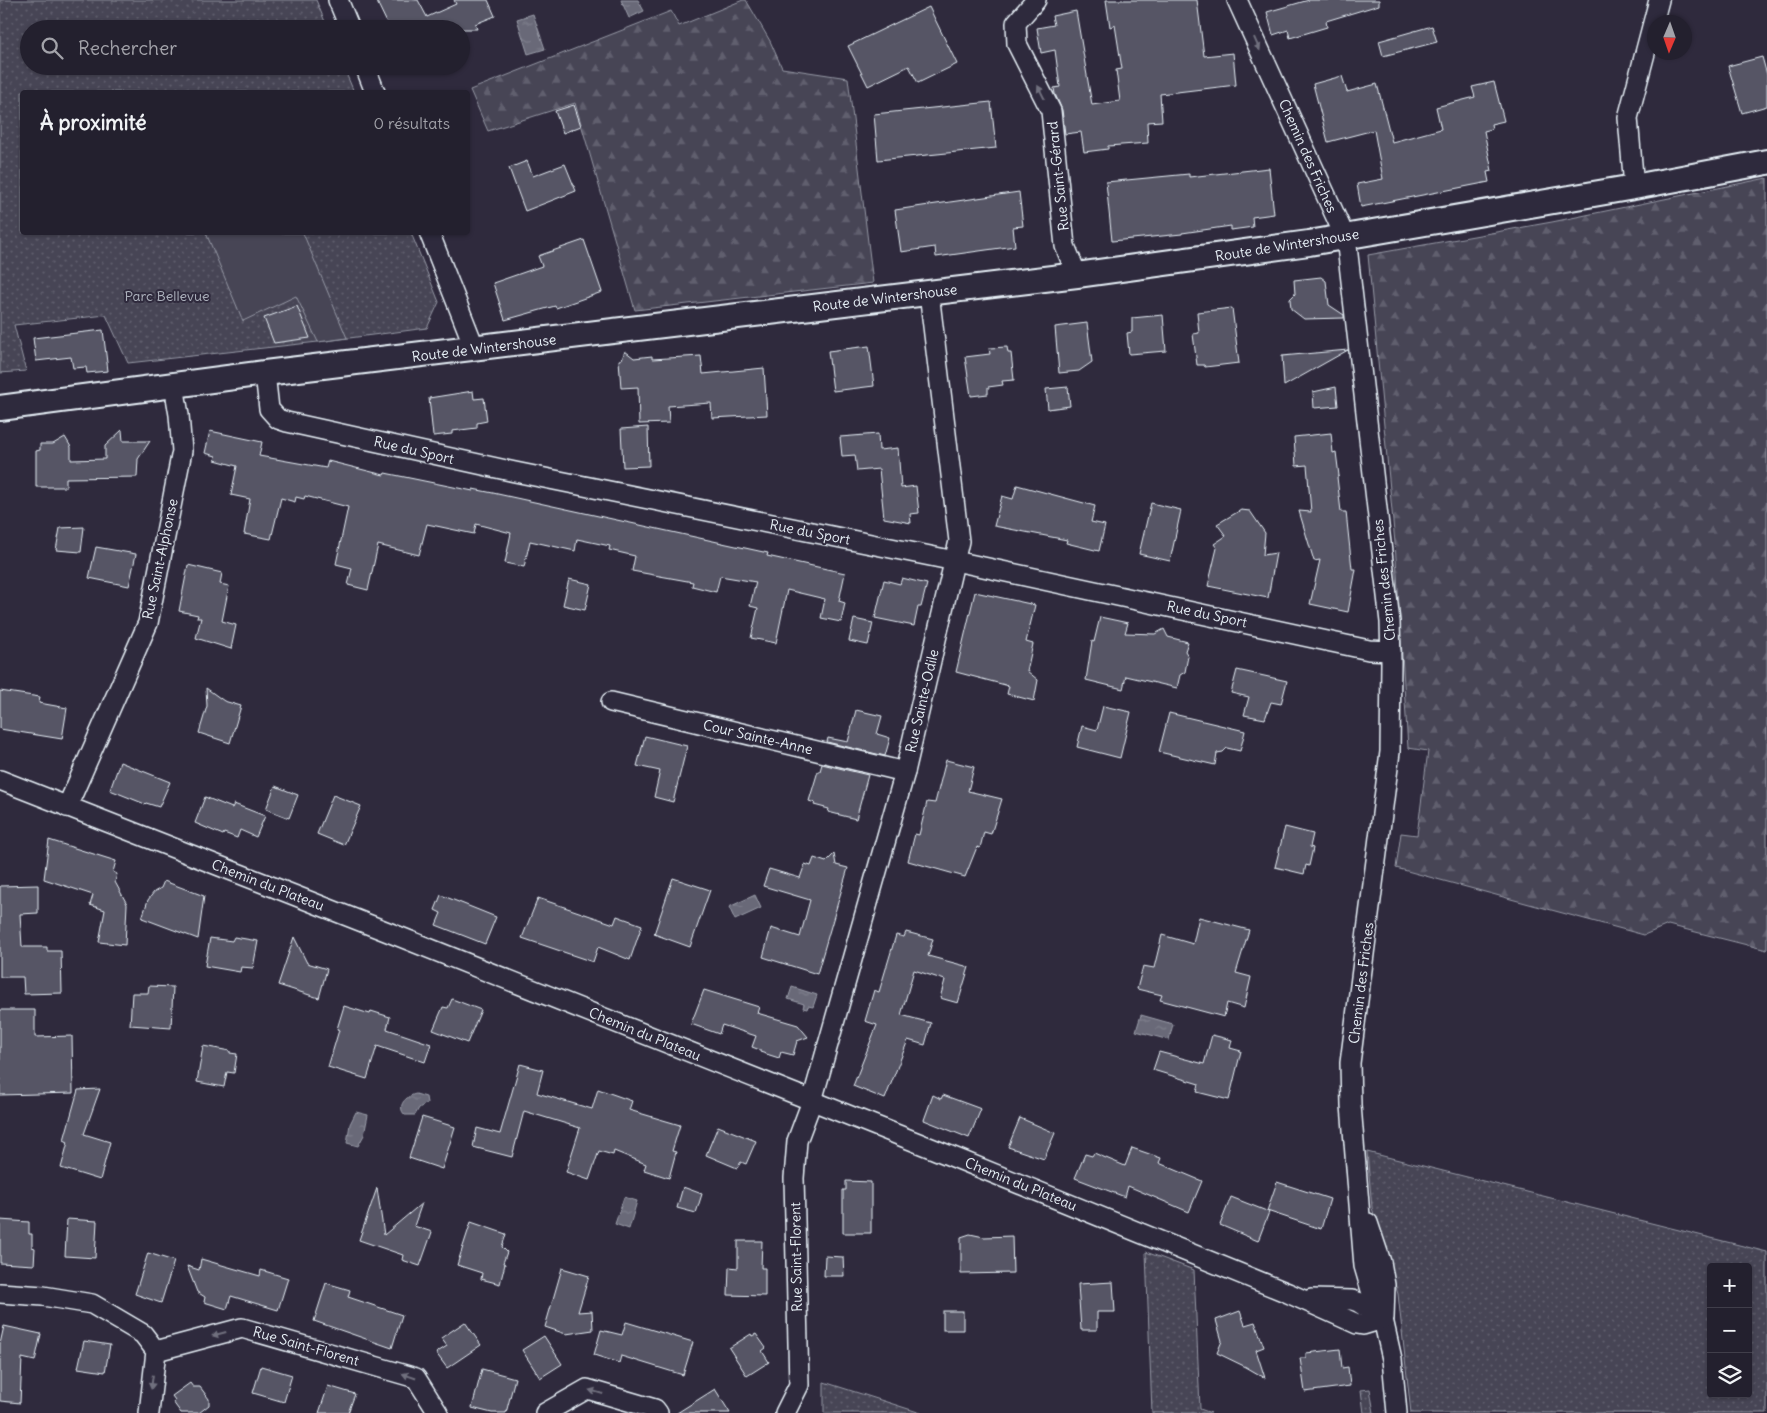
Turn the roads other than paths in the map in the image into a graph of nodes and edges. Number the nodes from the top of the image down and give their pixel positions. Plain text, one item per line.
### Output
1 (339, 0) edge
2 (1036, 0) edge
3 (1237, 0) edge
4 (1658, 0) edge
5 (347, 20) edge
6 (368, 75) edge
7 (374, 90) edge
8 (1767, 162) edge
9 (1634, 187) junction
10 (430, 235) edge
11 (1345, 237) junction
12 (1076, 275) junction
13 (929, 293) junction
14 (475, 349) junction
15 (265, 374) junction
16 (174, 385) junction
17 (0, 408) edge
18 (955, 561) junction
19 (1391, 651) junction
20 (611, 702) dead end
21 (905, 772) junction
22 (0, 780) edge
23 (67, 807) junction
24 (812, 1101) junction
25 (0, 1293) edge
26 (1383, 1319) junction
27 (156, 1351) junction
28 (149, 1413) edge
29 (438, 1413) edge
30 (545, 1413) edge
31 (658, 1413) edge
32 (786, 1413) edge
33 (1397, 1413) edge

1 - 5 street
12 -> 2 street, Rue Saint-Gérard
3 -> 11 street, Chemin des Friches
4 - 9 street
6 - 7 street
8 - 9 street, Route de Wintershouse
9 - 11 street, Route de Wintershouse
10 - 14 street
11 - 12 street, Route de Wintershouse
11 - 19 street, Chemin des Friches
12 - 13 street, Route de Wintershouse
13 - 14 street, Route de Wintershouse
13 - 18 street, Rue Sainte-Odile
14 - 15 street, Route de Wintershouse
15 - 16 street, Route de Wintershouse
15 - 18 street, Rue du Sport
16 - 17 street, Route de Wintershouse
16 - 23 street, Rue Saint-Alphonse
18 - 19 street, Rue du Sport
18 - 21 street, Rue Sainte-Odile
19 - 26 street, Chemin des Friches
20 - 21 street, Cour Sainte-Anne
21 - 24 street, Rue Sainte-Odile
22 - 23 street, Chemin du Plateau
23 - 24 street, Chemin du Plateau
24 - 26 street, Chemin du Plateau
24 - 32 street, Rue Saint-Florent
25 - 27 street
26 - 33 street, Chemin des Friches
27 -> 28 street
29 -> 27 street, Rue Saint-Florent
31 -> 30 street

